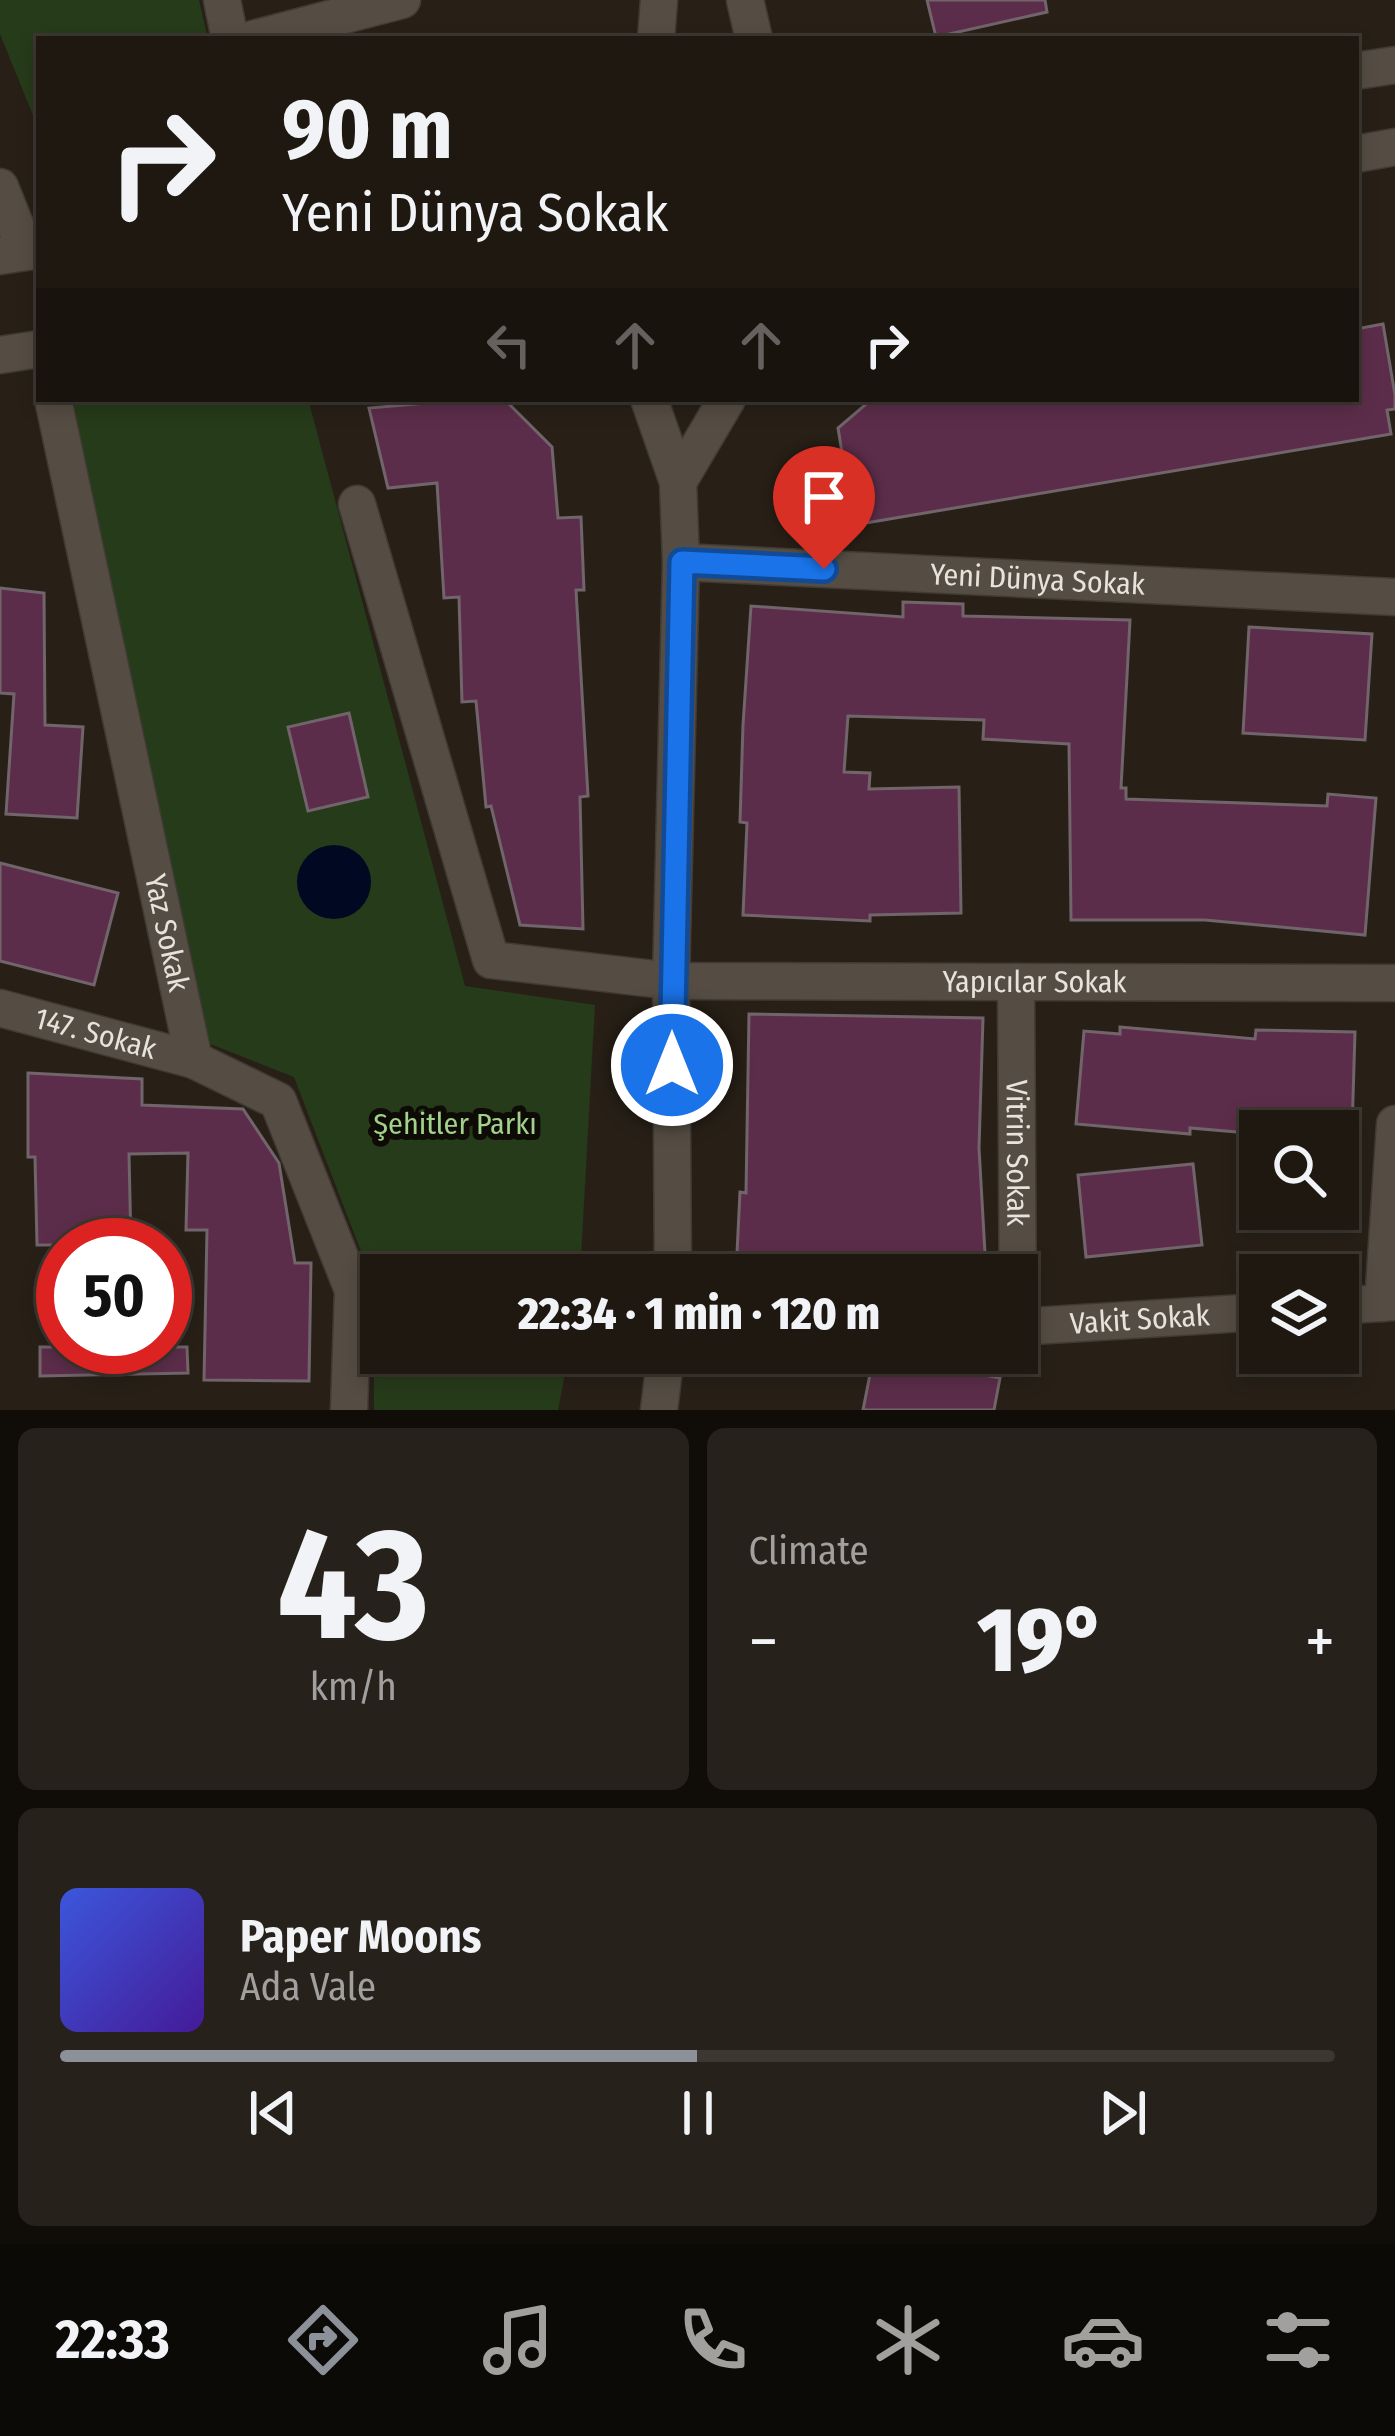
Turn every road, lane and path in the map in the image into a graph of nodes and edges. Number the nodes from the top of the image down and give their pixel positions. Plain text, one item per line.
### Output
1 (222, 0) edge
2 (402, 0) edge
3 (659, 0) edge
4 (745, 0) edge
5 (229, 36) edge
6 (264, 36) edge
7 (656, 36) edge
8 (753, 36) edge
9 (1395, 65) edge
10 (1359, 71) edge
11 (1395, 148) edge
12 (1359, 154) edge
13 (0, 187) edge
14 (22, 253) edge
15 (36, 349) edge
16 (0, 355) edge
17 (53, 402) edge
18 (650, 402) edge
19 (725, 402) edge
20 (678, 482) junction
21 (357, 503) dead end
22 (682, 562) junction
23 (1395, 597) edge
24 (671, 981) junction
25 (1016, 982) junction
26 (1395, 983) edge
27 (0, 1008) edge
28 (194, 1060) junction
29 (1395, 1124) edge
30 (673, 1254) edge
31 (1017, 1254) edge
32 (1389, 1302) edge
33 (1359, 1304) edge
34 (1239, 1313) edge
35 (1038, 1326) edge
36 (663, 1374) edge
37 (349, 1410) edge
38 (659, 1410) edge

1 - 5 street
2 - 6 street
3 - 7 street
4 - 8 street
9 - 10 street
11 - 12 street
13 - 14 street
15 - 16 street
17 - 28 street, Yaz Sokak
18 - 20 street
19 - 20 street
20 - 22 street
21 - 24 street, Yapıcılar Sokak
22 - 23 street, Yeni Dünya Sokak
22 - 24 street
24 - 25 street, Yapıcılar Sokak
24 - 30 street
25 - 26 street, Yapıcılar Sokak
25 - 31 street, Vitrin Sokak
27 - 28 street, 147. Sokak
28 - 37 street
29 - 32 street
32 - 33 street
34 - 35 street, Vakit Sokak
36 - 38 street

